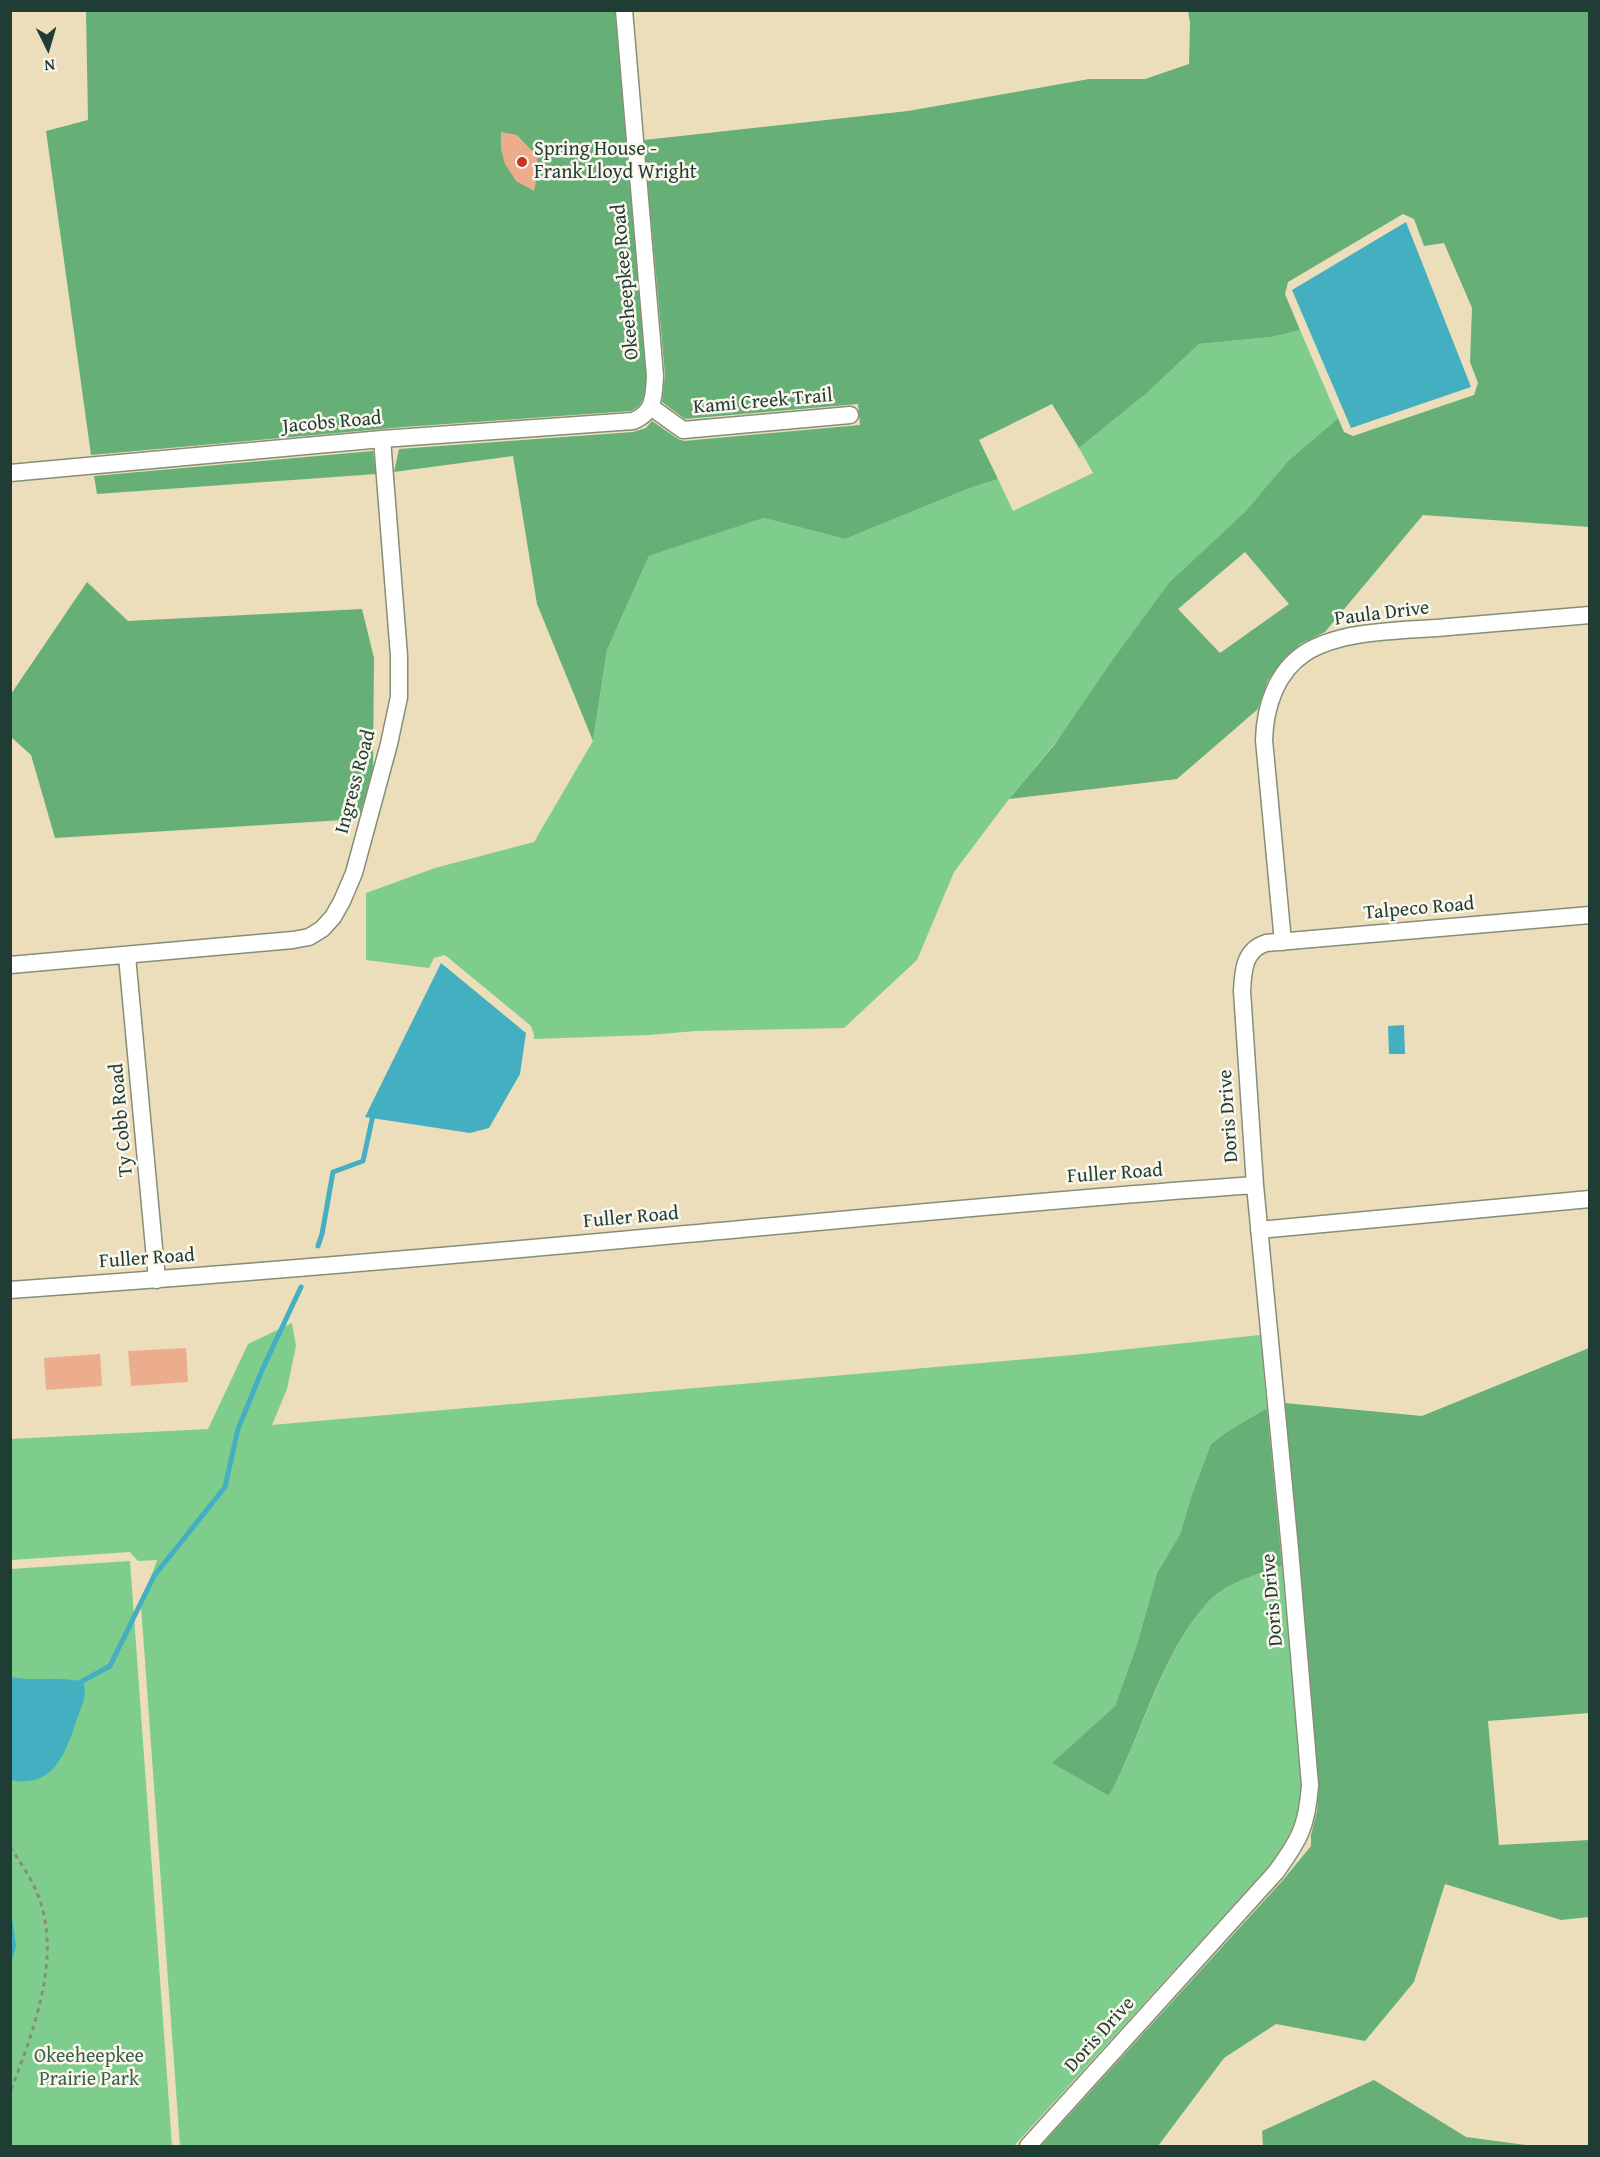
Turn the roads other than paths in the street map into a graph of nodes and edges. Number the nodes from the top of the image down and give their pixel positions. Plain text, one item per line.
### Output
1 (624, 10) edge
2 (651, 407) junction
3 (850, 415) dead end
4 (382, 439) junction
5 (10, 473) edge
6 (1590, 615) edge
7 (1590, 915) edge
8 (1283, 942) junction
9 (1253, 950) joint
10 (127, 956) junction
11 (10, 965) edge
12 (1255, 1185) junction
13 (1590, 1199) edge
14 (1259, 1230) junction
15 (157, 1280) junction
16 (10, 1290) edge
17 (1028, 2146) edge

1 - 2 street, Okeeheepkee Road
2 - 3 street, Kami Creek Trail
2 - 4 street, Jacobs Road
4 - 5 street, Jacobs Road
4 - 10 street, Ingress Road
6 - 8 street, Paula Drive
7 - 8 street, Talpeco Road
8 - 9 street, Talpeco Road
9 - 12 street, Doris Drive
10 - 11 street, Ingress Road
10 - 15 street, Ty Cobb Road
12 - 14 street, Doris Drive
12 - 15 street, Fuller Road
13 - 14 street
14 - 17 street, Doris Drive
15 - 16 street, Fuller Road

